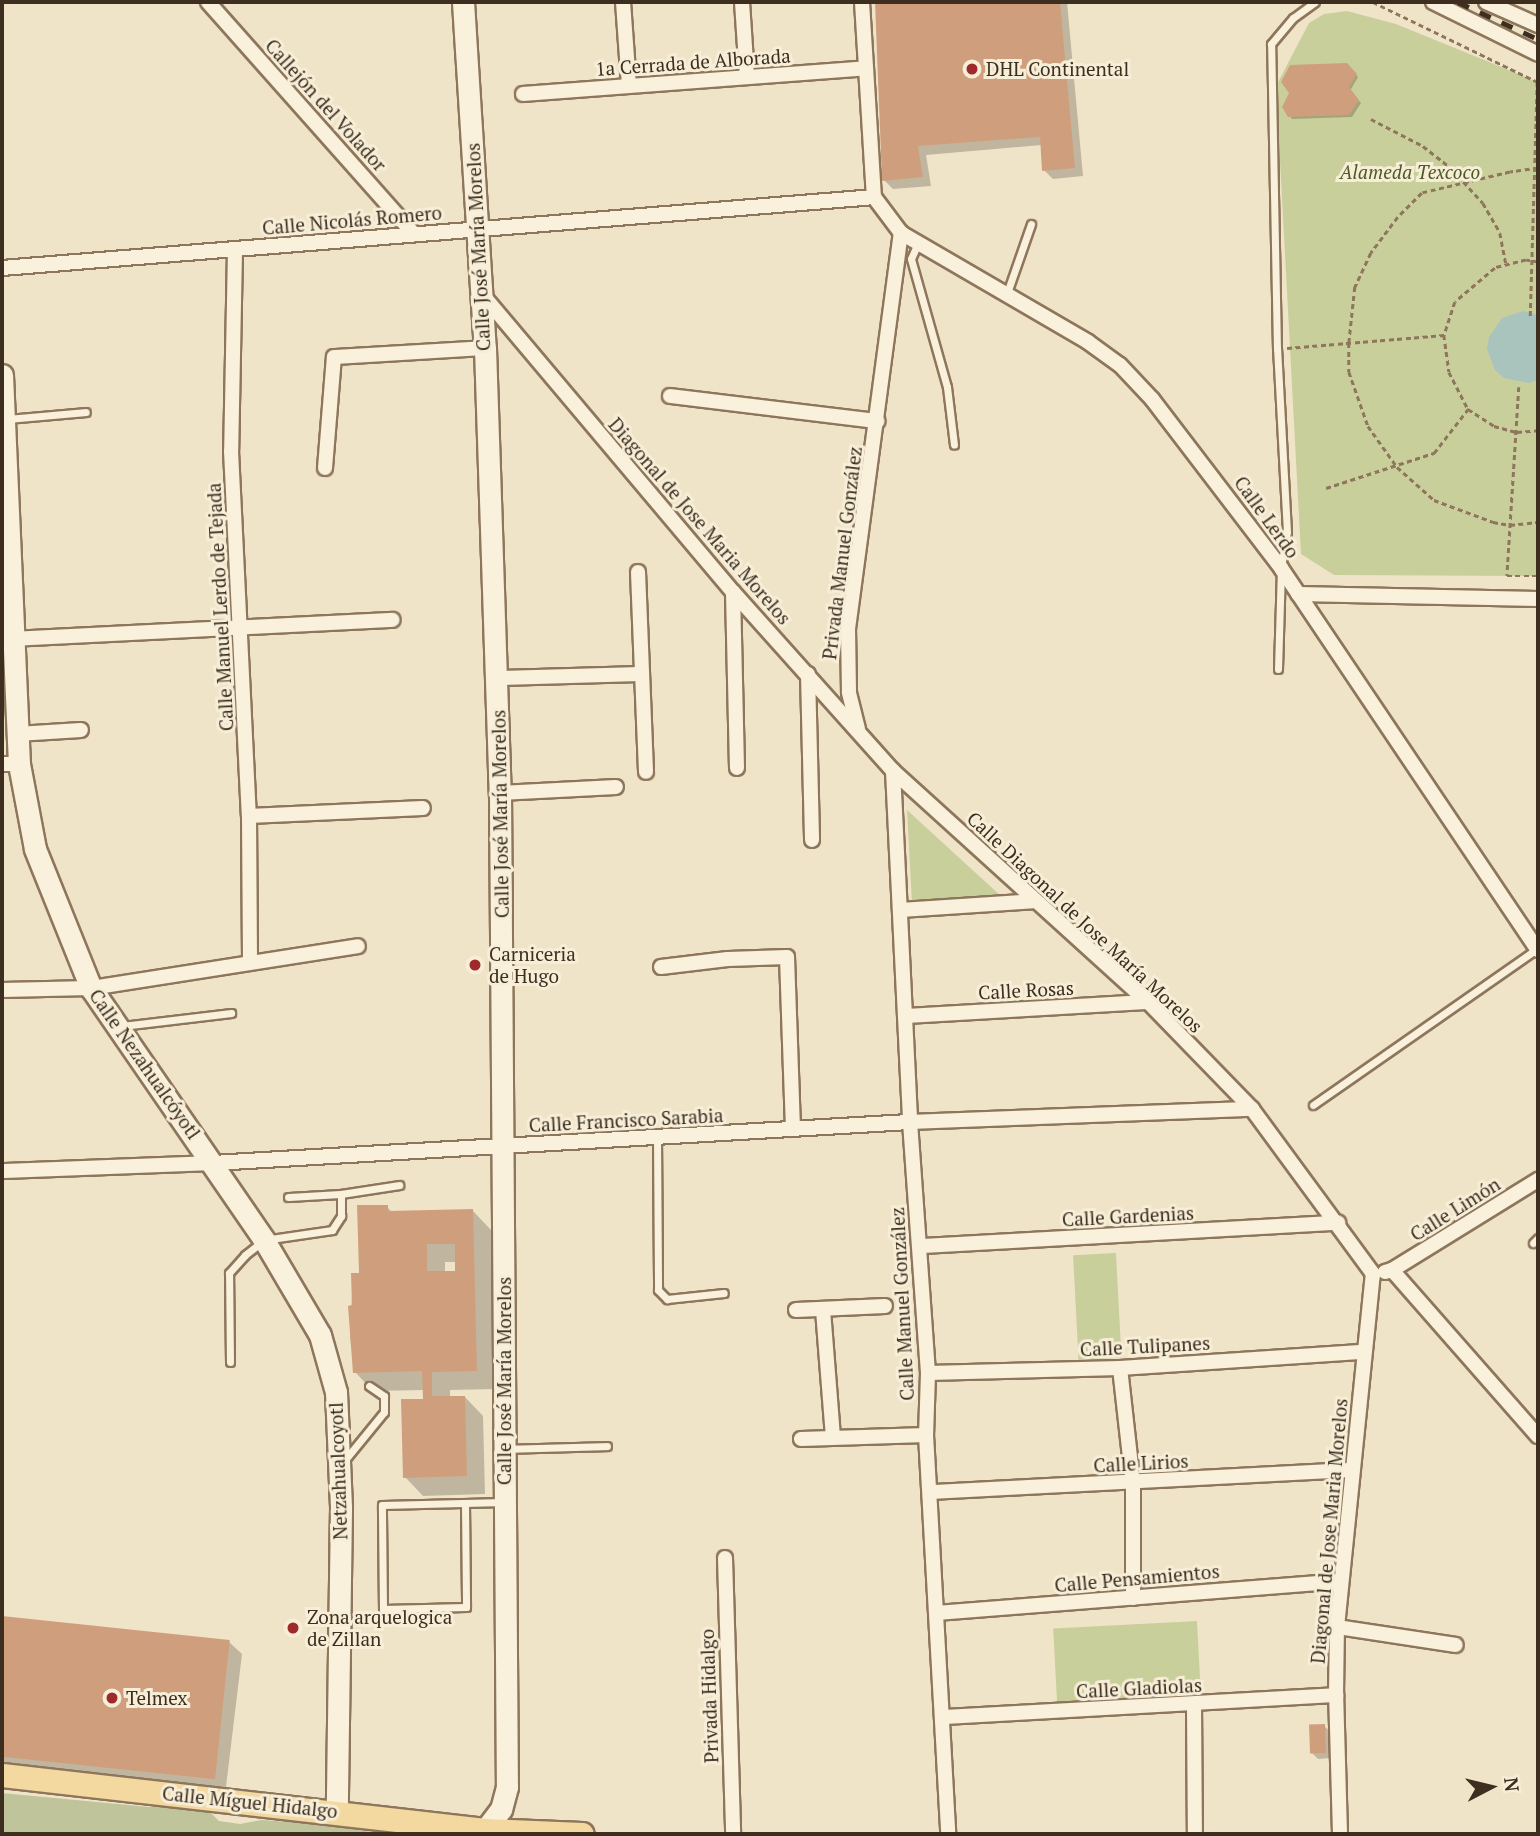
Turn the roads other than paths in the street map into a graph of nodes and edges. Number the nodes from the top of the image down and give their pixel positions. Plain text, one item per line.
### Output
1 (208, 2) edge
2 (463, 2) edge
3 (623, 2) edge
4 (742, 2) edge
5 (862, 2) edge
6 (1315, 2) edge
7 (1433, 2) edge
8 (1486, 2) edge
9 (1538, 25) edge
10 (1538, 54) edge
11 (866, 68) junction
12 (747, 77) junction
13 (629, 86) junction
14 (523, 94) dead end
15 (874, 197) junction
16 (1031, 224) dead end
17 (478, 228) junction
18 (901, 233) junction
19 (414, 234) junction
20 (919, 242) junction
21 (235, 250) junction
22 (2, 268) edge
23 (1007, 293) junction
24 (482, 294) junction
25 (485, 348) junction
26 (2, 375) edge
27 (670, 396) dead end
28 (86, 412) dead end
29 (4, 419) junction
30 (878, 421) junction
31 (954, 446) dead end
32 (325, 468) dead end
33 (1280, 568) junction
34 (638, 572) dead end
35 (733, 592) junction
36 (1298, 594) junction
37 (1538, 599) edge
38 (393, 620) dead end
39 (240, 625) junction
40 (13, 639) junction
41 (1278, 669) dead end
42 (642, 674) junction
43 (808, 674) junction
44 (499, 678) junction
45 (81, 730) dead end
46 (858, 730) junction
47 (17, 734) junction
48 (10, 764) edge
49 (737, 768) dead end
50 (893, 771) junction
51 (646, 772) dead end
52 (616, 787) dead end
53 (500, 793) junction
54 (423, 808) dead end
55 (249, 816) junction
56 (812, 840) dead end
57 (1034, 901) junction
58 (900, 910) junction
59 (358, 946) dead end
60 (1538, 949) edge
61 (250, 962) junction
62 (661, 967) dead end
63 (91, 988) junction
64 (2, 990) edge
65 (1148, 1002) junction
66 (231, 1013) dead end
67 (905, 1016) junction
68 (118, 1027) junction
69 (1314, 1105) dead end
70 (1252, 1109) junction
71 (910, 1122) junction
72 (793, 1129) junction
73 (657, 1137) junction
74 (503, 1146) junction
75 (212, 1163) junction
76 (2, 1171) edge
77 (1538, 1180) edge
78 (399, 1185) dead end
79 (341, 1194) junction
80 (288, 1198) dead end
81 (1338, 1223) junction
82 (264, 1240) junction
83 (921, 1247) junction
84 (1392, 1270) junction
85 (1373, 1274) junction
86 (724, 1293) dead end
87 (885, 1306) dead end
88 (796, 1310) dead end
89 (824, 1310) junction
90 (1363, 1352) junction
91 (230, 1362) dead end
92 (1120, 1368) junction
93 (928, 1373) junction
94 (369, 1385) dead end
95 (926, 1435) junction
96 (1538, 1436) edge
97 (833, 1438) junction
98 (802, 1439) dead end
99 (607, 1446) dead end
100 (505, 1449) junction
101 (339, 1466) junction
102 (1352, 1471) junction
103 (1133, 1483) junction
104 (932, 1492) junction
105 (505, 1502) junction
106 (465, 1504) junction
107 (725, 1558) dead end
108 (1340, 1581) junction
109 (1133, 1598) junction
110 (937, 1613) junction
111 (1338, 1627) junction
112 (1456, 1645) dead end
113 (1336, 1695) junction
114 (1194, 1705) junction
115 (943, 1717) junction
116 (2, 1775) edge
117 (337, 1812) junction
118 (430, 1829) edge
119 (490, 1832) edge
120 (582, 1834) edge
121 (733, 1834) edge
122 (948, 1834) edge
123 (1195, 1834) edge
124 (1340, 1834) edge

1 - 19 street, Callejón del Volador
2 - 17 street, Calle José María Morelos
3 - 13 street
4 - 12 street
5 - 11 street
6 - 33 lane
7 - 10 street
8 - 9 street
11 - 12 street, 1a Cerrada de Alborada
11 - 15 street
12 - 13 street, 1a Cerrada de Alborada
13 - 14 street, 1a Cerrada de Alborada
15 - 17 street, Calle Nicolás Romero
15 - 18 street, Calle Lerdo
16 - 23 lane
17 - 19 street, Calle Nicolás Romero
17 - 24 street, Calle José María Morelos
18 - 20 street, Calle Lerdo
18 - 30 street, Privada Manuel González
19 - 21 street, Calle Nicolás Romero
20 - 23 street, Calle Lerdo
20 - 31 lane
21 - 22 street, Calle Nicolás Romero
21 - 39 street, Calle Manuel Lerdo de Tejada
23 - 33 street, Calle Lerdo
24 - 25 street, Calle José María Morelos
24 - 35 street, Diagonal de Jose Maria Morelos
25 - 32 street
25 - 44 street, Calle José María Morelos
26 - 29 street, Calle Nezahualcóyotl
27 - 30 street, Privada Manuel González
28 - 29 lane
29 - 40 street, Calle Nezahualcóyotl
30 - 46 street, Privada Manuel González
33 - 36 street, Calle Lerdo
33 - 41 lane
34 - 42 street
35 - 43 street, Diagonal de Jose Maria Morelos
35 - 49 street
36 - 37 street
36 - 60 street, Calle Lerdo
38 - 39 street
39 - 40 street
39 - 55 street, Calle Manuel Lerdo de Tejada
40 - 47 street, Calle Nezahualcóyotl
42 - 44 street
42 - 51 street
43 - 46 street, Diagonal de Jose Maria Morelos
43 - 56 street
44 - 53 street, Calle José María Morelos
45 - 47 street
46 - 50 street, Diagonal de Jose Maria Morelos
47 - 48 street, Calle Nezahualcóyotl
48 - 63 street, Calle Nezahualcóyotl
50 - 57 street, Calle Diagonal de Jose María Morelos
50 - 58 street, Calle Manuel González
52 - 53 street
53 - 74 street, Calle José María Morelos
54 - 55 street
55 - 61 street, Calle Manuel Lerdo de Tejada
57 - 58 street
57 - 65 street, Calle Diagonal de Jose María Morelos
58 - 67 street, Calle Manuel González
59 - 61 street
60 - 69 lane
61 - 63 street
62 - 72 street
63 - 64 street
63 - 68 street, Calle Nezahualcóyotl
65 - 67 street, Calle Rosas
65 - 70 street, Calle Diagonal de Jose María Morelos
66 - 68 lane
67 - 71 street, Calle Manuel González
68 - 75 street, Calle Nezahualcóyotl
70 - 71 street, Calle Francisco Sarabia
70 - 81 street, Calle Diagonal de Jose María Morelos
71 - 72 street, Calle Francisco Sarabia
71 - 83 street, Calle Manuel González
72 - 73 street, Calle Francisco Sarabia
73 - 74 street, Calle Francisco Sarabia
73 - 86 lane
74 - 75 street, Calle Francisco Sarabia
74 - 100 street, Calle José María Morelos
75 - 76 street, Calle Francisco Sarabia
75 - 82 street, Netzahualcoyotl
77 - 84 street, Calle Limón
78 - 79 lane
79 - 80 lane
79 - 82 lane
81 - 83 street, Calle Gardenias
81 - 85 street, Calle Diagonal de Jose María Morelos
82 - 91 lane
82 - 101 street, Netzahualcoyotl
83 - 93 street, Calle Manuel González
84 - 85 street, Calle Limón
84 - 96 street
85 - 90 street, Diagonal de Jose Maria Morelos
87 - 89 street
88 - 89 street
89 - 97 street
90 - 92 street, Calle Tulipanes
90 - 102 street, Diagonal de Jose Maria Morelos
92 - 93 street, Calle Tulipanes
92 - 103 street
93 - 95 street, Calle Manuel González
94 - 101 lane
95 - 97 street
95 - 104 street, Calle Manuel González
97 - 98 street
99 - 100 lane
100 - 105 street, Calle José María Morelos
101 - 117 street, Netzahualcoyotl
102 - 103 street, Calle Lirios
102 - 108 street, Diagonal de Jose Maria Morelos
103 - 104 street, Calle Lirios
103 - 109 street
104 - 110 street, Calle Manuel González
105 - 106 lane
105 - 119 street, Calle José María Morelos
106 - 106 lane
107 - 121 street, Privada Hidalgo
108 - 109 street, Calle Pensamientos
108 - 111 street, Diagonal de Jose Maria Morelos
109 - 110 street, Calle Pensamientos
110 - 115 street, Calle Manuel González
111 - 112 street
111 - 113 street, Diagonal de Jose Maria Morelos
113 - 114 street, Calle Gladiolas
113 - 124 street, Diagonal de Jose Maria Morelos
114 - 115 street, Calle Gladiolas
114 - 123 street
115 - 122 street, Calle Manuel González
116 - 117 main road, Calle Míguel Hidalgo
117 - 118 main road, Calle Míguel Hidalgo
118 - 119 main road, Calle Míguel Hidalgo
119 - 120 main road, Calle Míguel Hidalgo

